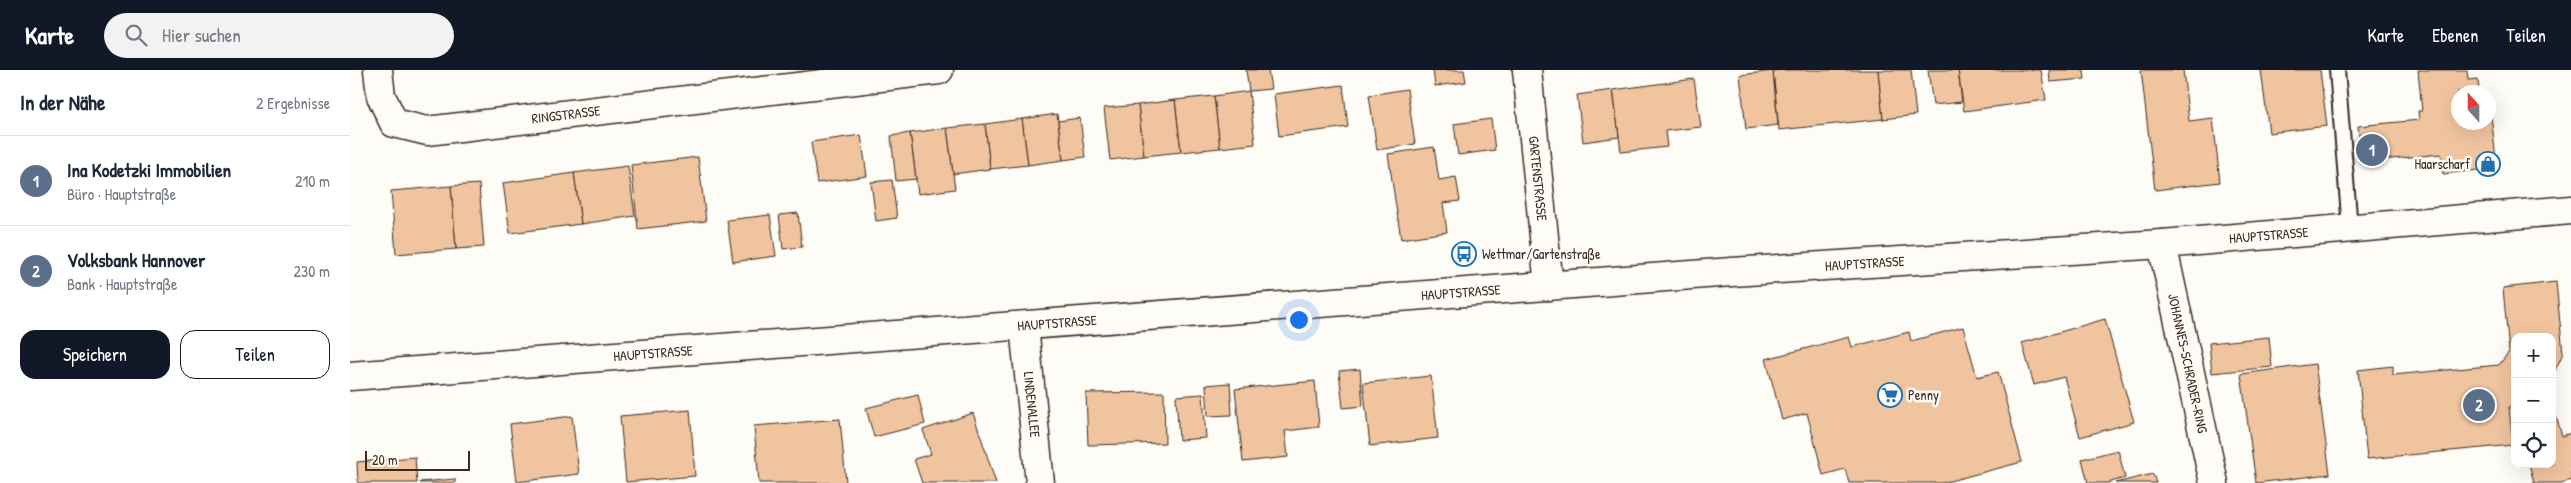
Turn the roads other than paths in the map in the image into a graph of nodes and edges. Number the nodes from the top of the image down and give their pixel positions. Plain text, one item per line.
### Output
1 (378, 70) edge
2 (939, 70) edge
3 (1527, 70) edge
4 (2336, 70) edge
5 (794, 78) edge
6 (2571, 210) edge
7 (2350, 228) junction
8 (2162, 244) junction
9 (1549, 286) junction
10 (1024, 326) junction
11 (350, 376) edge
12 (1040, 483) edge
13 (2214, 483) edge

1 - 5 street, RINGSTRASSE
2 - 5 street, RINGSTRASSE
3 - 9 street, GARTENSTRASSE
4 - 7 lane
6 - 7 street, HAUPTSTRASSE
7 - 8 street, HAUPTSTRASSE
8 - 9 street, HAUPTSTRASSE
8 - 13 street, JOHANNES-SCHRADER-RING
9 - 10 street, HAUPTSTRASSE
10 - 11 street, HAUPTSTRASSE
10 - 12 street, LINDENALLEE

